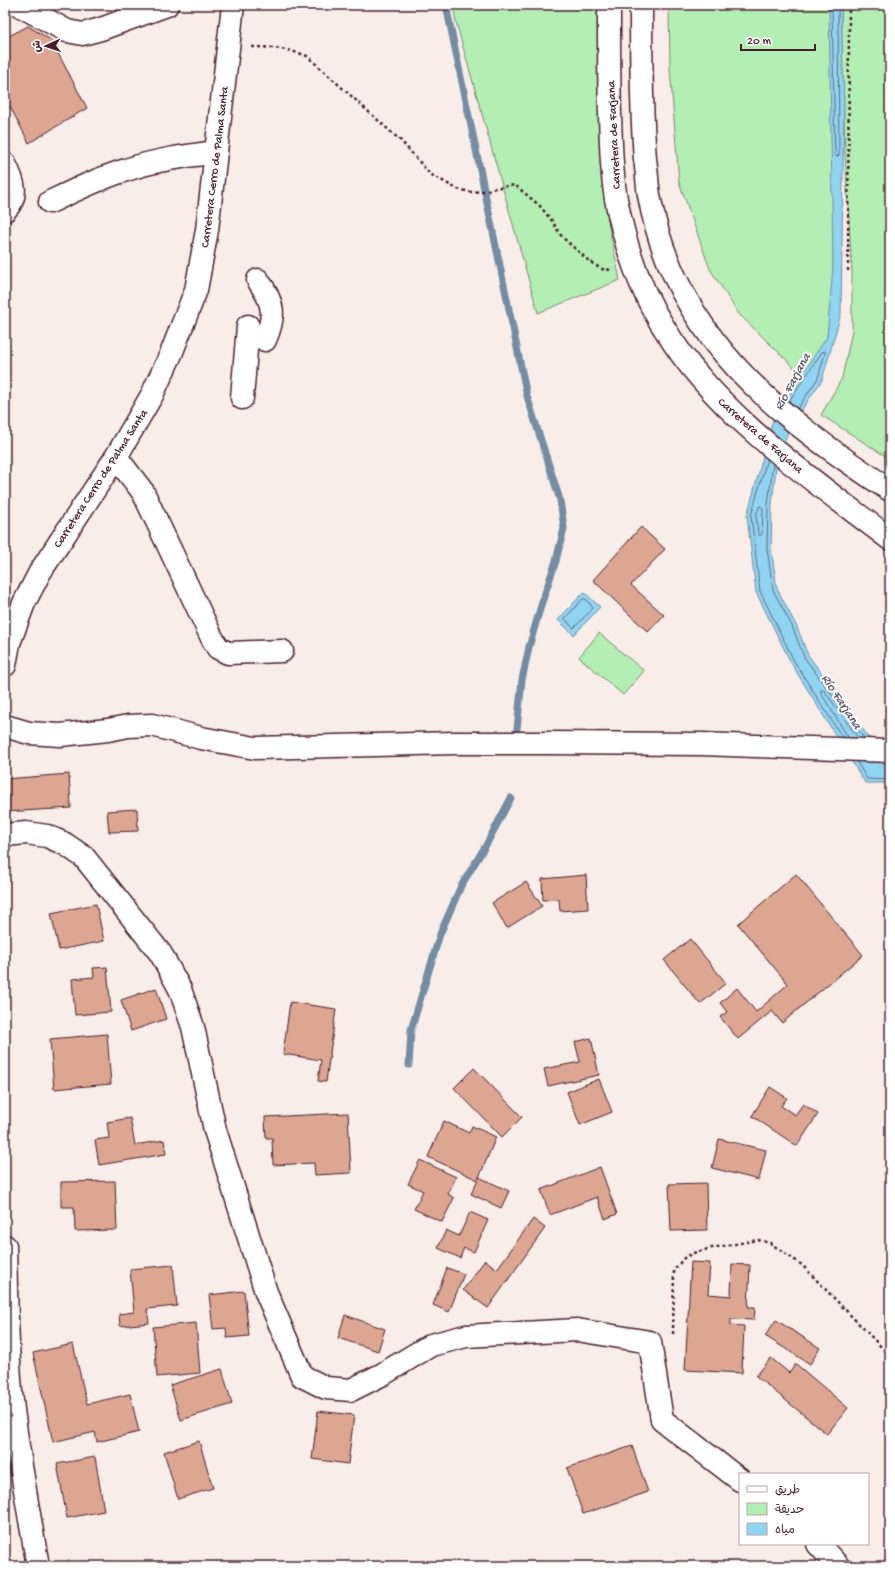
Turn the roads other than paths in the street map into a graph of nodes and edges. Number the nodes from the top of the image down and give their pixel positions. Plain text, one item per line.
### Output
1 (19, 5) edge
2 (167, 5) edge
3 (234, 5) edge
4 (609, 5) edge
5 (641, 5) edge
6 (216, 152) junction
7 (7, 173) edge
8 (50, 202) dead end
9 (5, 210) edge
10 (258, 280) dead end
11 (248, 326) dead end
12 (265, 340) dead end
13 (242, 398) dead end
14 (116, 457) junction
15 (890, 490) edge
16 (890, 539) edge
17 (282, 651) dead end
18 (5, 665) edge
19 (5, 726) edge
20 (890, 751) edge
21 (5, 835) edge
22 (5, 1246) edge
23 (739, 1479) edge
24 (819, 1545) edge
25 (38, 1566) edge
26 (838, 1566) edge

1 - 2 street
3 - 6 street, Carretera Cerro de Palma Santa
4 - 16 street, Carretera de Farjana
5 - 15 street
6 - 8 street
6 - 14 street, Carretera Cerro de Palma Santa
7 - 9 street
10 - 12 street
11 - 13 street
14 - 17 street
14 - 18 street, Carretera Cerro de Palma Santa
19 - 20 street
21 - 23 street
22 - 25 street
24 - 26 street

